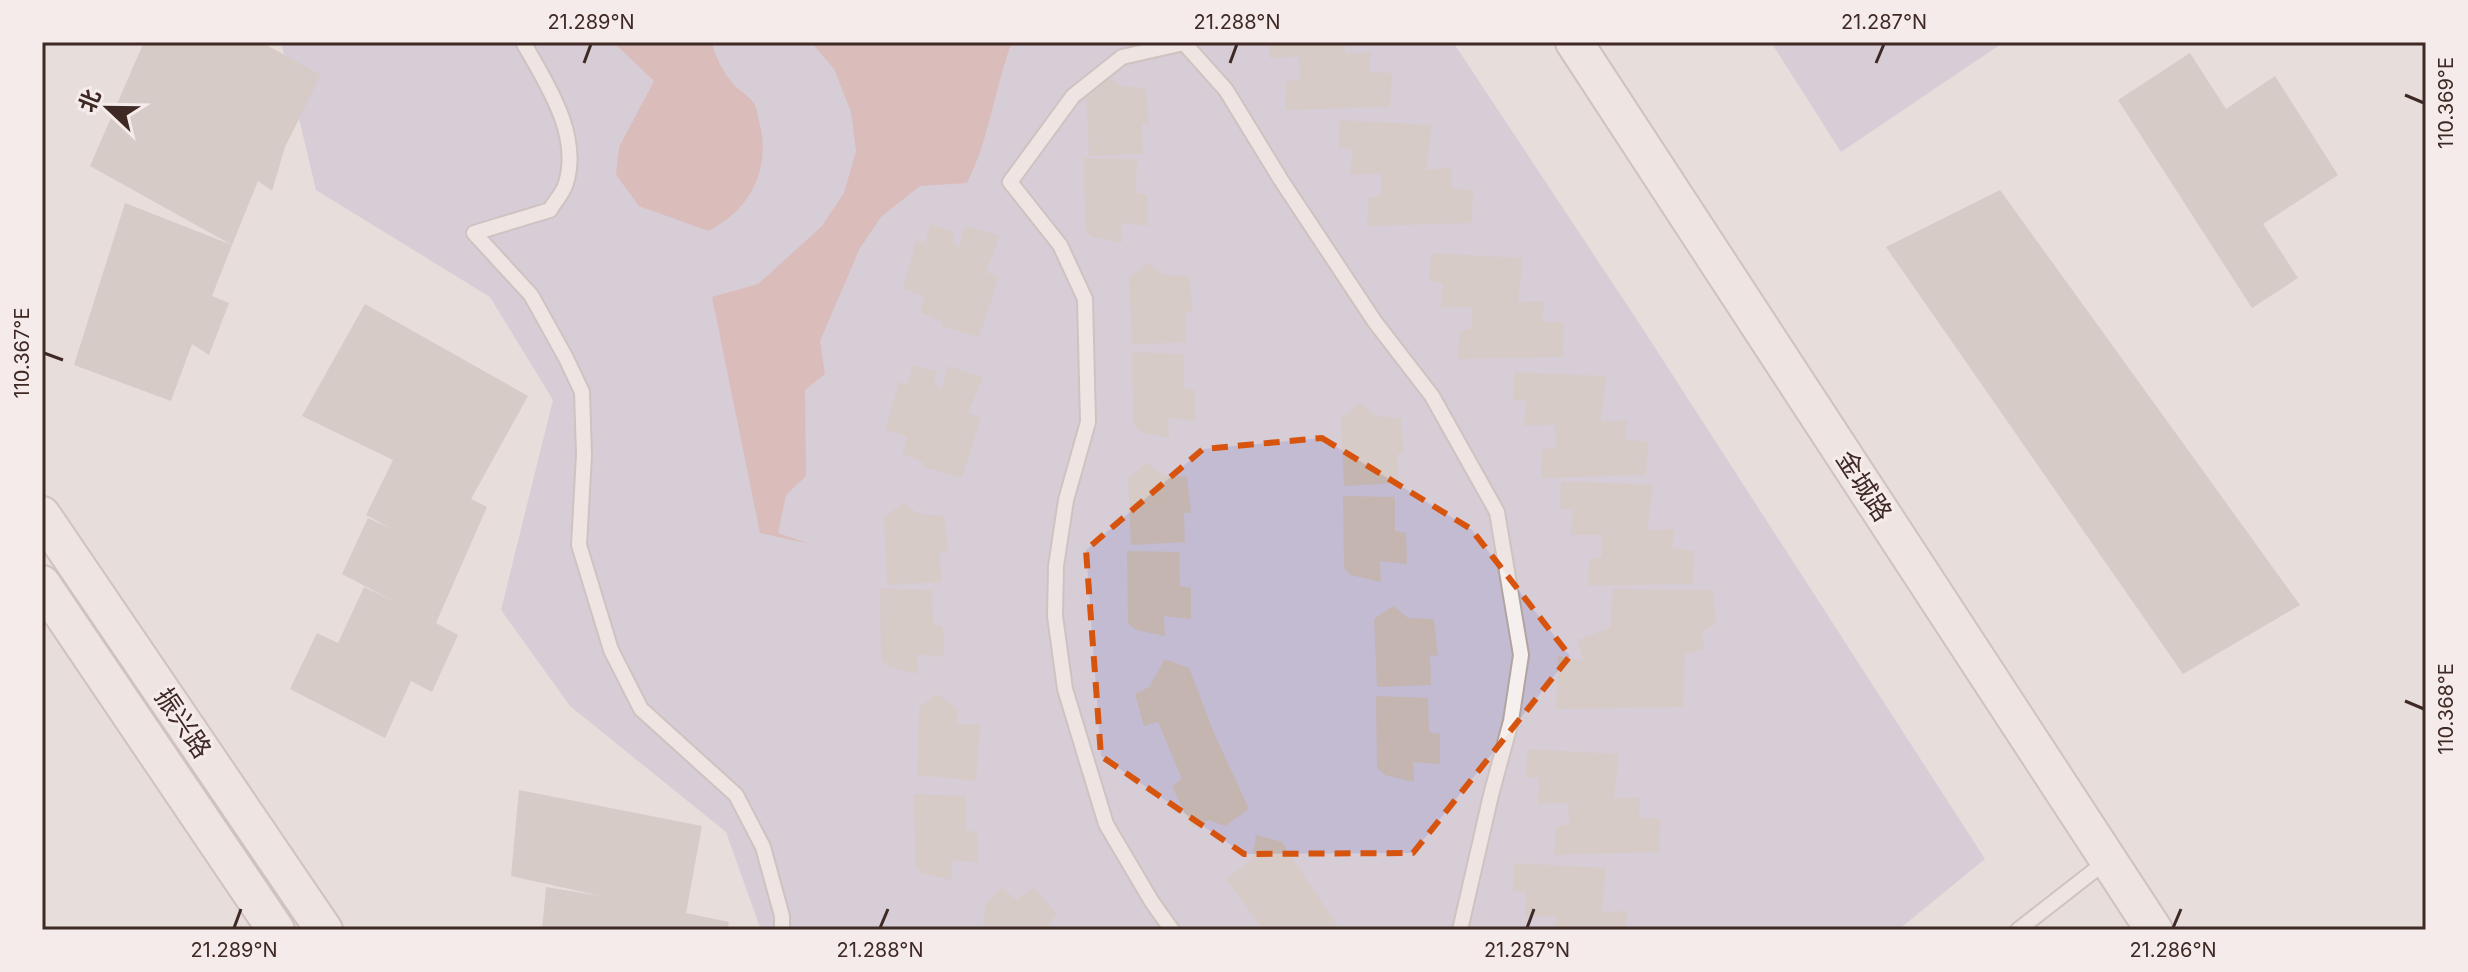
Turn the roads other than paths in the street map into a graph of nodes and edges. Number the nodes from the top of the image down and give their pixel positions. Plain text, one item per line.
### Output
1 (523, 42) edge
2 (1574, 42) edge
3 (42, 515) edge
4 (42, 584) edge
5 (2109, 859) junction
6 (276, 930) edge
7 (324, 930) edge
8 (782, 930) edge
9 (1172, 930) edge
10 (1460, 930) edge
11 (2018, 930) edge
12 (2154, 930) edge

1 - 8 lane
2 - 5 street, 金城路
3 - 7 street, 振兴路
4 - 6 street, 振兴路
5 - 11 lane
5 - 12 street, 金城路
9 - 10 lane

